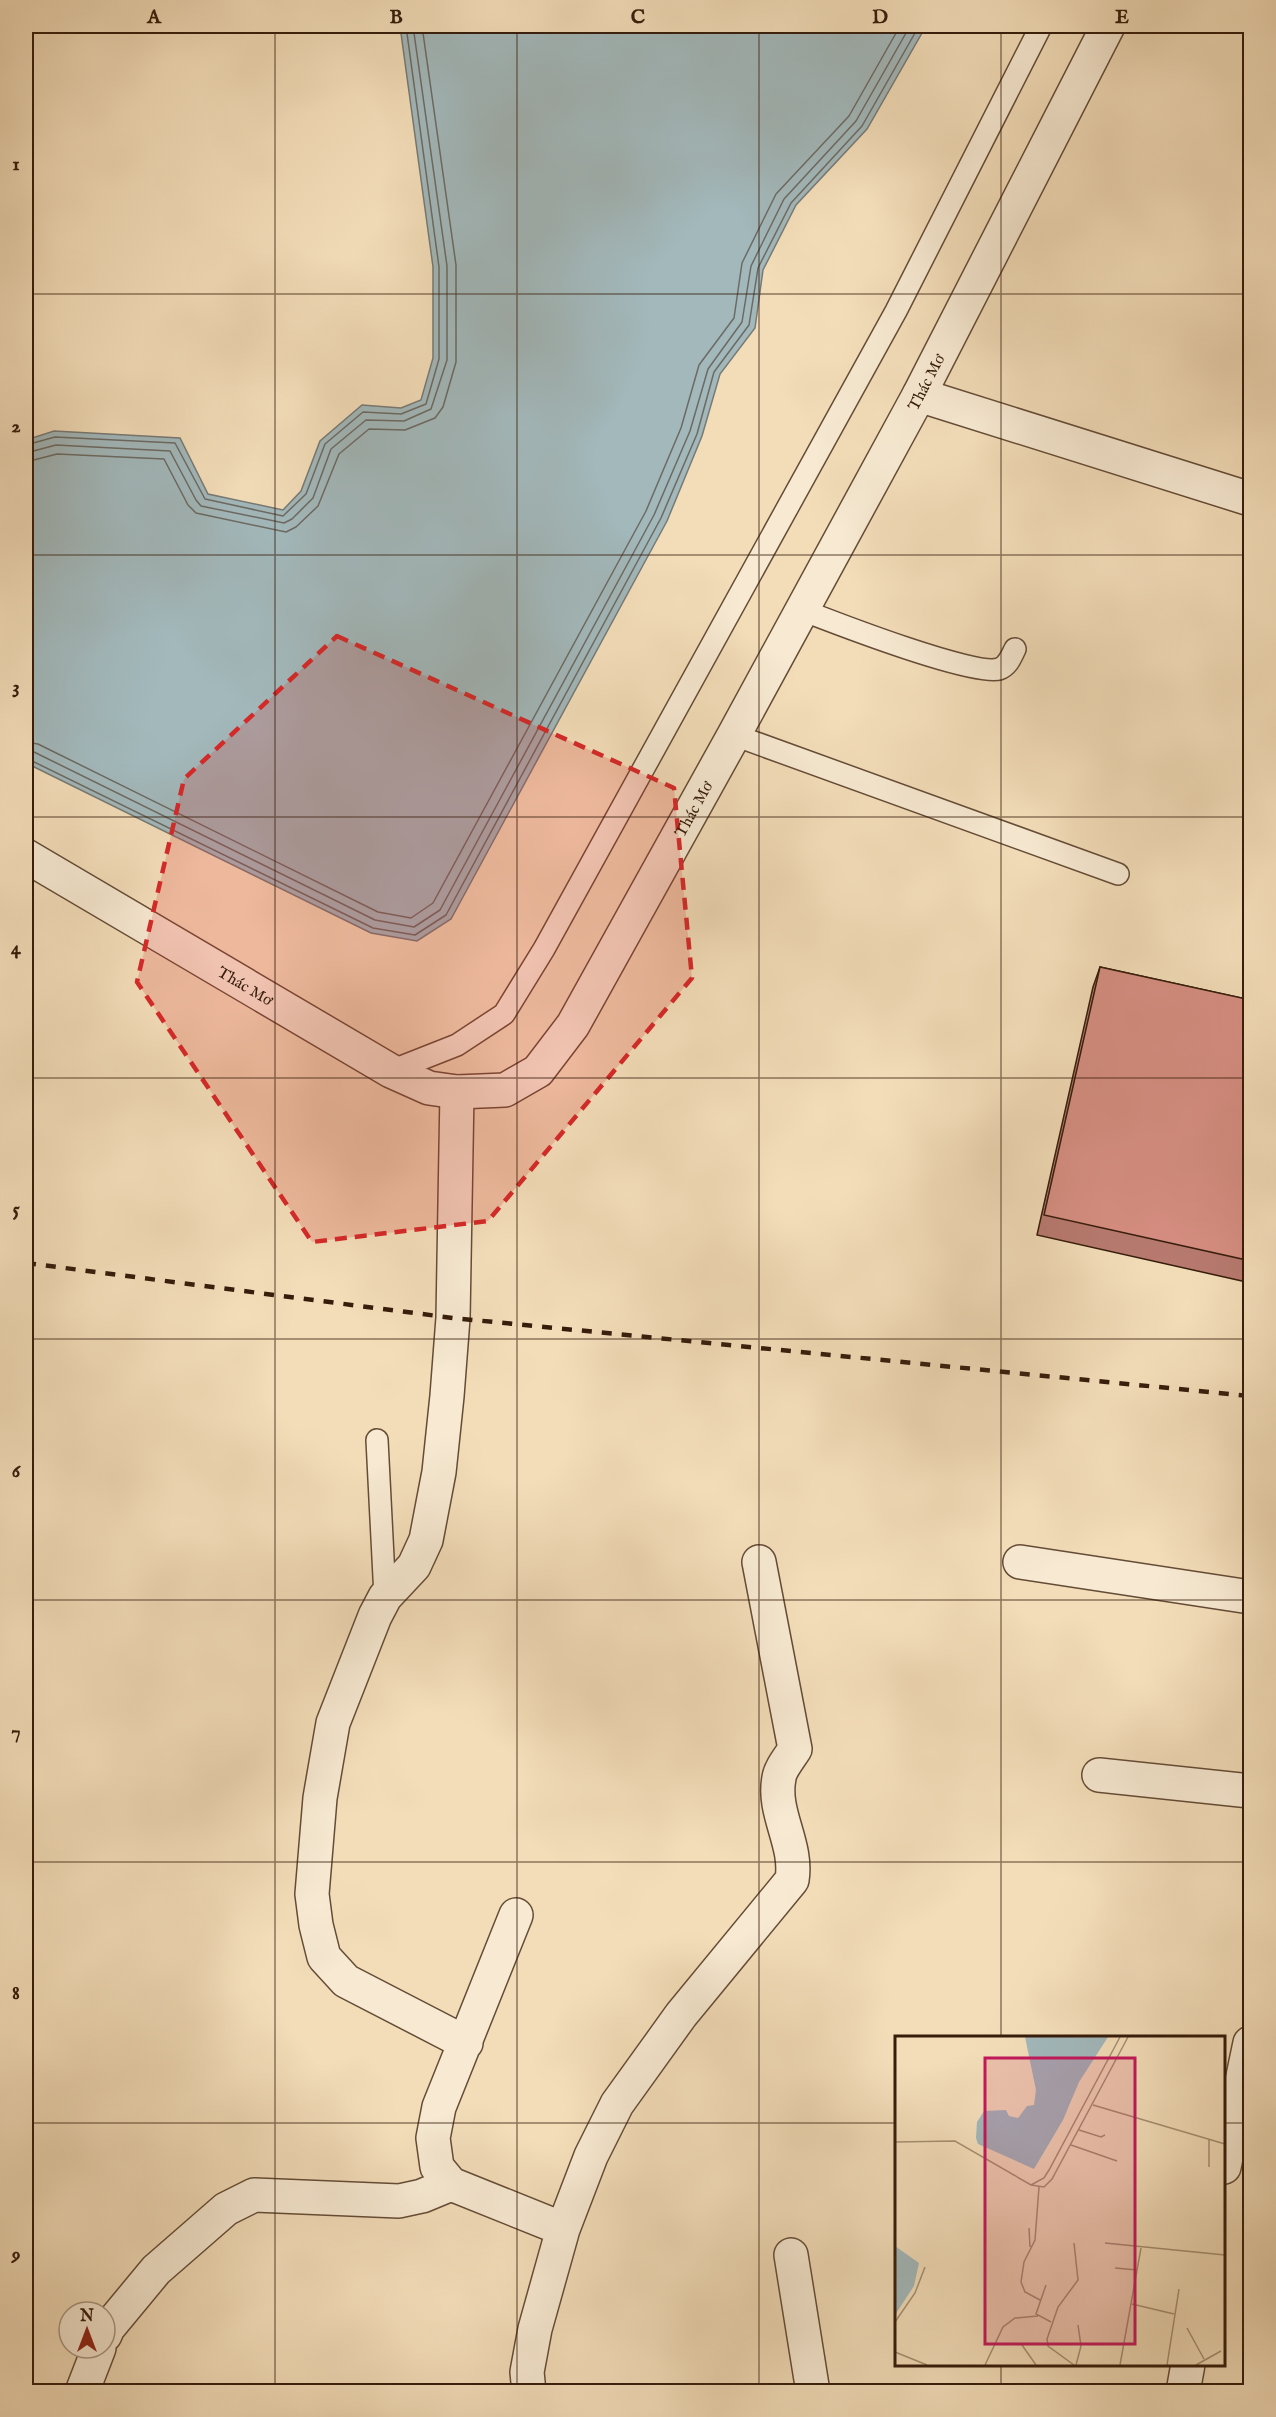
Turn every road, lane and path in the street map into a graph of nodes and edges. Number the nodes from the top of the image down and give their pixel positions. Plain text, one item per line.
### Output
1 (1041, 26) edge
2 (1108, 26) edge
3 (919, 395) junction
4 (1251, 499) edge
5 (802, 610) junction
6 (1015, 649) dead end
7 (734, 735) junction
8 (26, 856) edge
9 (1118, 874) dead end
10 (391, 1071) junction
11 (457, 1092) junction
12 (377, 1440) dead end
13 (759, 1562) dead end
14 (1020, 1562) dead end
15 (385, 1597) junction
16 (1251, 1597) edge
17 (1099, 1775) dead end
18 (1251, 1791) edge
19 (516, 1915) dead end
20 (466, 2043) junction
21 (1251, 2043) edge
22 (1247, 2077) edge
23 (1225, 2163) edge
24 (451, 2184) junction
25 (563, 2229) junction
26 (791, 2255) dead end
27 (117, 2317) edge
28 (94, 2360) edge
29 (1188, 2366) edge
30 (82, 2391) edge
31 (529, 2391) edge
32 (813, 2391) edge
33 (1184, 2391) edge

1 - 10 lane
2 - 3 street, Thác Mơ
3 - 4 street
3 - 5 street, Thác Mơ
5 - 6 lane
5 - 7 street, Thác Mơ
7 - 9 lane
7 - 11 street, Thác Mơ
8 - 10 street, Thác Mơ
10 - 11 street, Thác Mơ
11 - 15 street
12 - 15 lane
13 - 25 street
14 - 16 street
15 - 20 street
17 - 18 street
19 - 20 street
20 - 24 street
21 - 22 street
22 - 23 street
24 - 25 street
24 - 27 street
25 - 31 street
26 - 32 street
28 - 30 street
29 - 33 street

